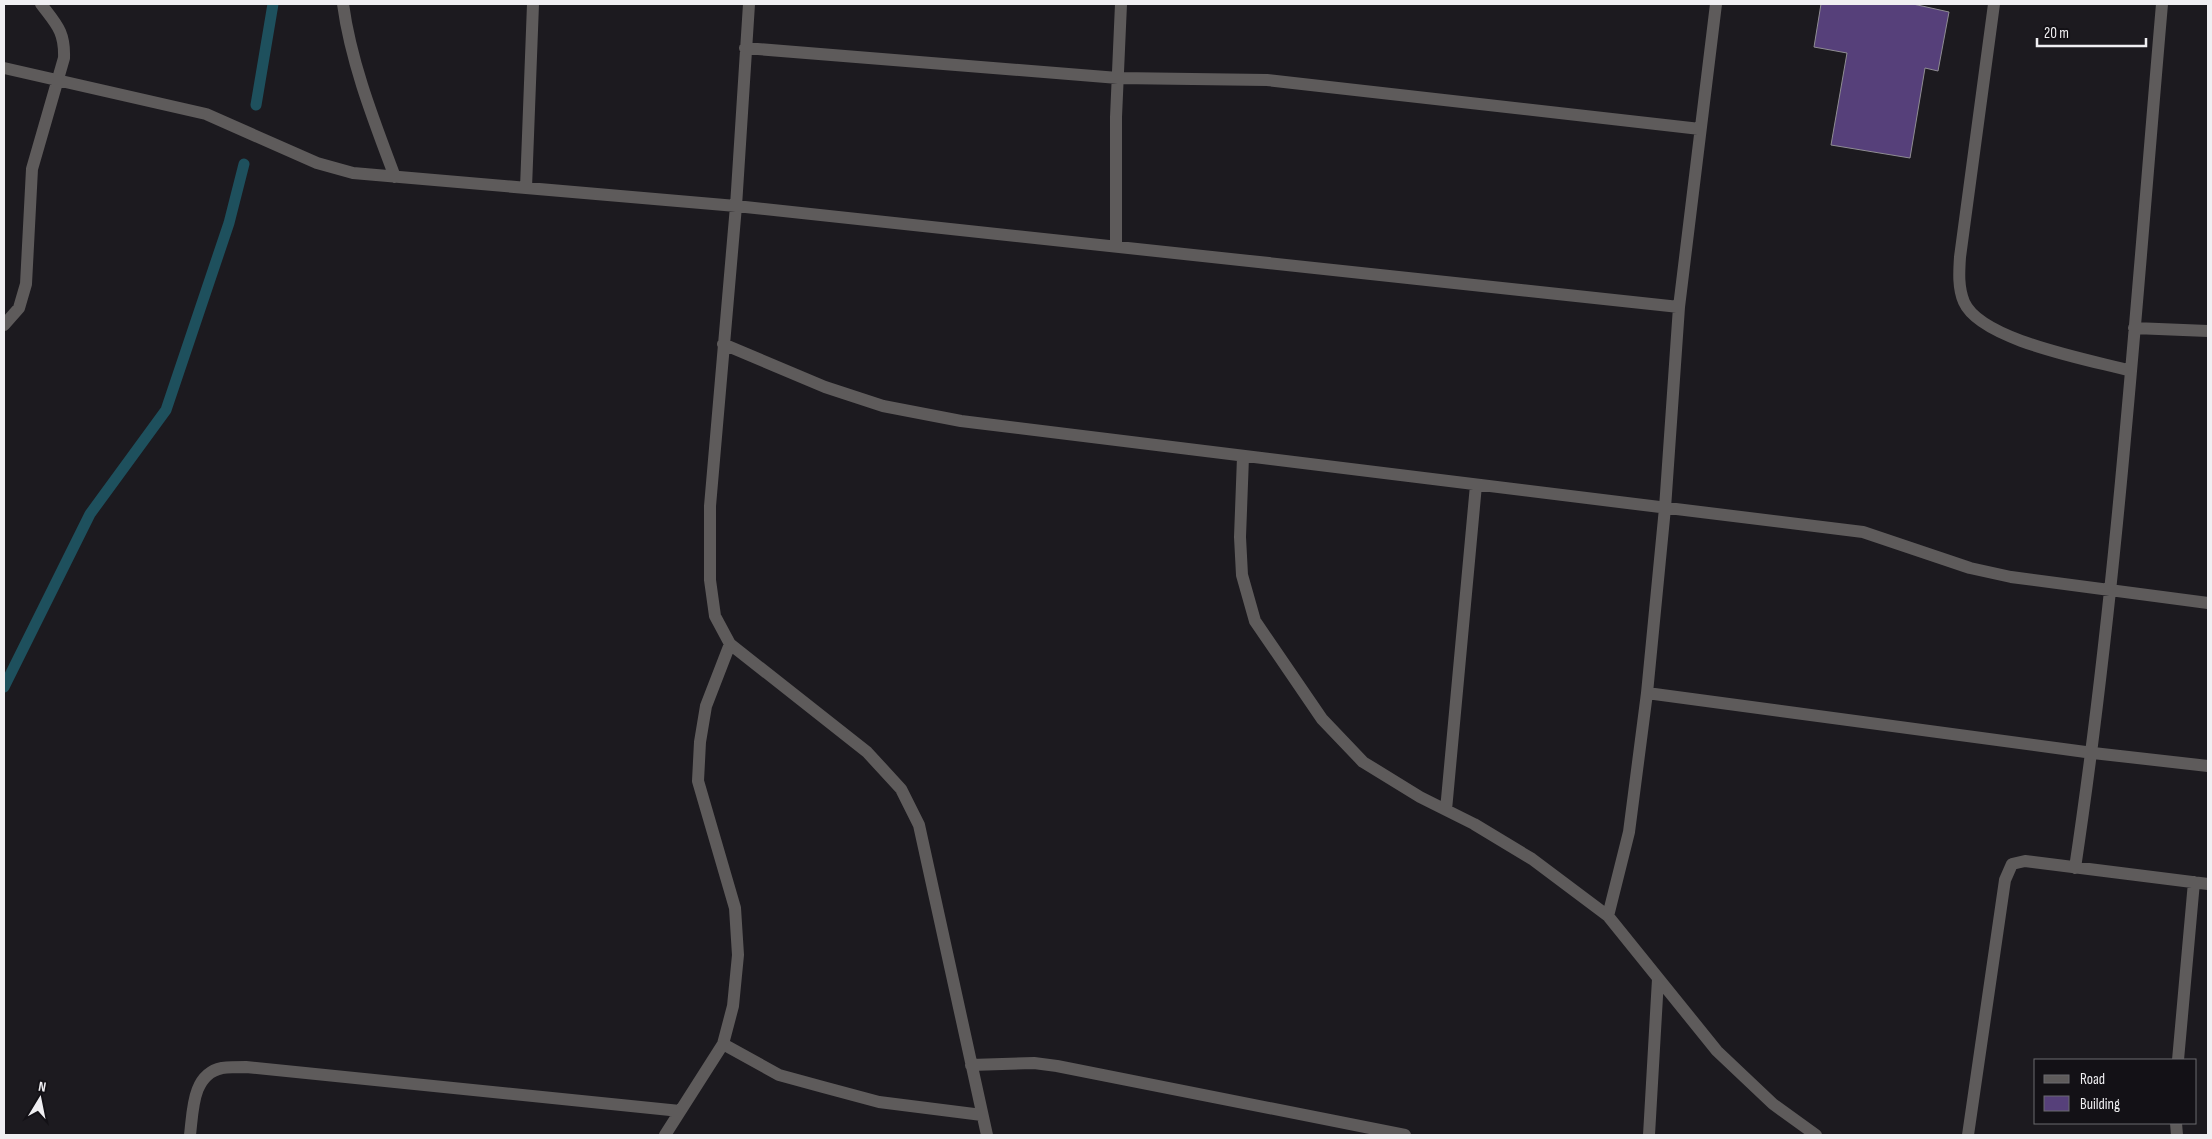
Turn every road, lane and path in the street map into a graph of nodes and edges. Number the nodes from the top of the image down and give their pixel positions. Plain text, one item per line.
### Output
1 (41, 4) edge
2 (343, 4) edge
3 (533, 4) edge
4 (749, 4) edge
5 (1121, 4) edge
6 (1716, 4) edge
7 (1994, 4) edge
8 (2162, 4) edge
9 (745, 48) junction
10 (4, 68) edge
11 (1118, 78) junction
12 (57, 79) junction
13 (1700, 130) junction
14 (395, 177) junction
15 (526, 188) junction
16 (736, 206) junction
17 (1116, 246) junction
18 (1679, 307) junction
19 (4, 324) edge
20 (2134, 328) junction
21 (2208, 331) edge
22 (723, 344) junction
23 (2131, 371) junction
24 (1243, 457) junction
25 (1476, 485) junction
26 (1665, 508) junction
27 (2112, 590) junction
28 (2208, 603) edge
29 (730, 644) junction
30 (1647, 693) junction
31 (2093, 753) junction
32 (2208, 766) edge
33 (1446, 810) junction
34 (2075, 868) junction
35 (2194, 882) junction
36 (2208, 884) edge
37 (1608, 916) junction
38 (1658, 980) junction
39 (723, 1044) junction
40 (2178, 1059) edge
41 (971, 1065) junction
42 (680, 1111) junction
43 (982, 1115) junction
44 (190, 1135) edge
45 (665, 1135) edge
46 (987, 1135) edge
47 (1405, 1135) edge
48 (1649, 1135) edge
49 (1816, 1135) edge
50 (1968, 1135) edge

1 - 12 street
2 - 14 street
3 - 15 street
4 - 9 street
5 - 11 street
6 - 13 street
7 - 23 street
8 - 20 street
9 - 11 street
9 - 16 street
10 - 12 street
11 - 13 street
11 - 17 street
12 - 14 street
12 - 19 street
13 - 18 street
14 - 15 street
15 - 16 street
16 - 17 street
16 - 22 street
17 - 18 street
18 - 26 street
20 - 21 street
20 - 23 street
22 - 24 street
22 - 29 street
23 - 27 street
24 - 25 street
24 - 33 street
25 - 26 street
25 - 33 street
26 - 27 street
26 - 30 street
27 - 28 street
27 - 31 street
29 - 39 street
29 - 41 street
30 - 31 street
30 - 37 street
31 - 32 street
31 - 34 street
33 - 37 street
34 - 35 street
34 - 50 street
35 - 36 street
35 - 40 street
37 - 38 street
38 - 48 street
38 - 49 street
39 - 42 street
39 - 43 street
41 - 43 street
41 - 47 street
42 - 44 street
42 - 45 street
43 - 46 street

